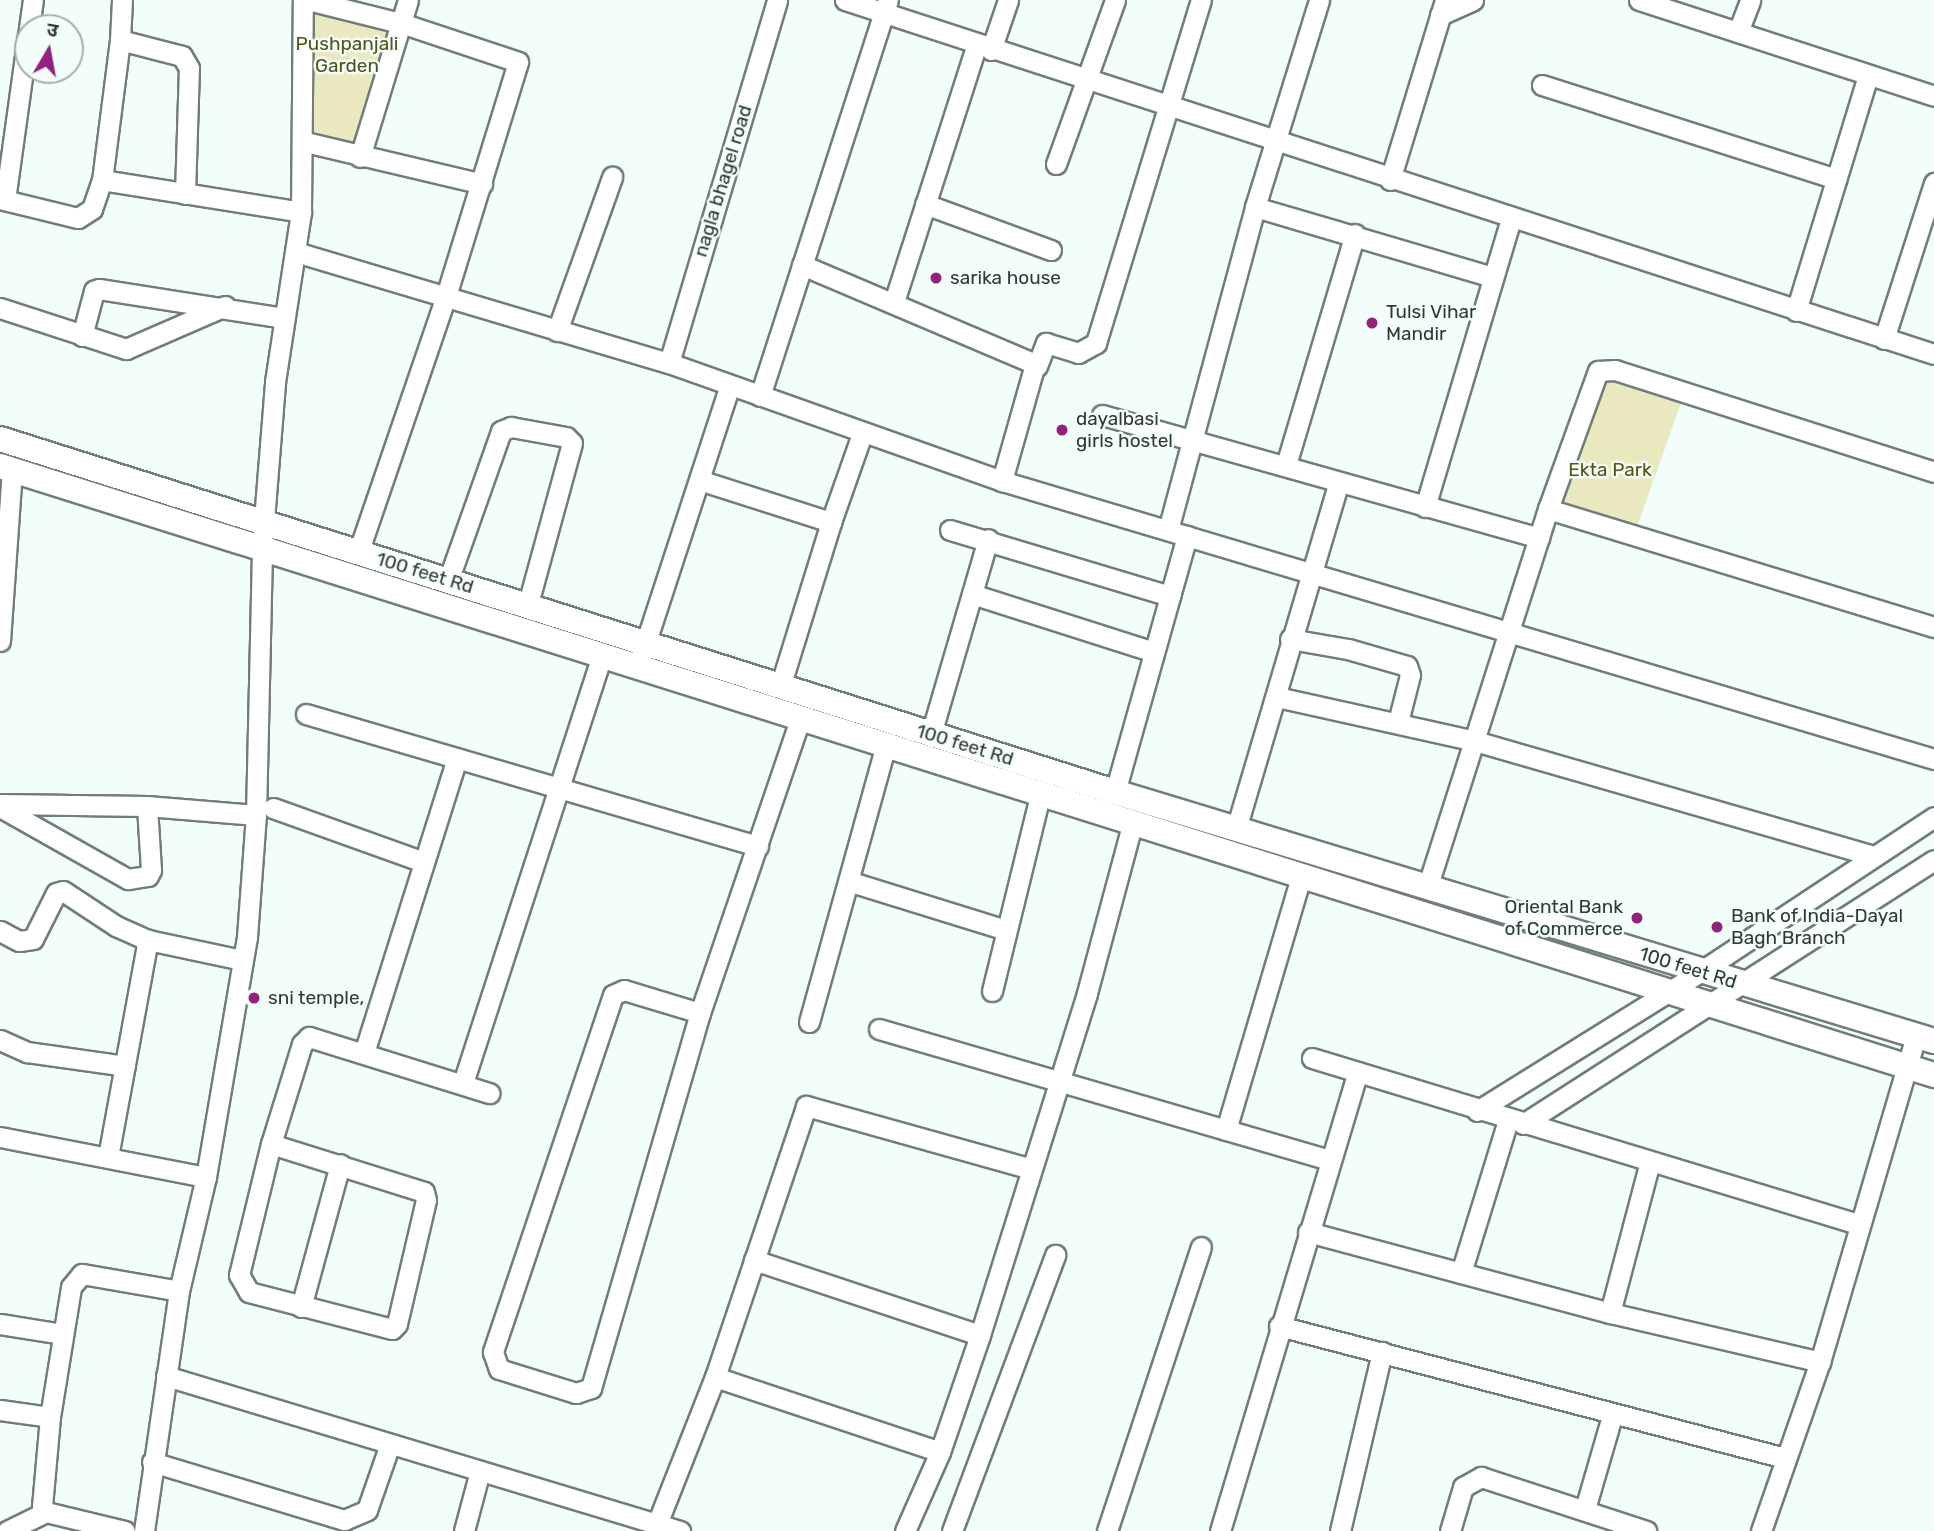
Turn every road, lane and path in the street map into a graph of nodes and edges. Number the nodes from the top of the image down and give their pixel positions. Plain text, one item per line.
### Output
1 (122, 0) edge
2 (306, 0) edge
3 (408, 0) edge
4 (777, 0) edge
5 (845, 0) edge
6 (1008, 0) edge
7 (1115, 0) edge
8 (1201, 0) edge
9 (1319, 0) edge
10 (1473, 0) edge
11 (1750, 0) edge
12 (1645, 1) edge
13 (885, 7) edge
14 (1443, 8) edge
15 (404, 24) junction
16 (1738, 32) junction
17 (120, 40) junction
18 (984, 48) junction
19 (1868, 75) junction
20 (1085, 81) junction
21 (20, 84) edge
22 (1542, 85) dead end
23 (1934, 96) edge
24 (1165, 106) junction
25 (305, 142) junction
26 (1274, 143) junction
27 (360, 157) junction
28 (1056, 164) dead end
29 (612, 177) dead end
30 (1836, 179) junction
31 (102, 180) junction
32 (1390, 180) junction
33 (1934, 183) edge
34 (482, 184) junction
35 (185, 194) junction
36 (2, 199) edge
37 (925, 204) junction
38 (1255, 207) junction
39 (301, 212) junction
40 (1511, 219) junction
41 (1355, 234) junction
42 (1051, 250) dead end
43 (296, 252) junction
44 (802, 265) junction
45 (1493, 277) junction
46 (446, 296) junction
47 (894, 302) junction
48 (225, 306) junction
49 (0, 308) edge
50 (1796, 311) junction
51 (285, 318) junction
52 (557, 331) junction
53 (82, 336) junction
54 (1884, 339) junction
55 (1934, 354) edge
56 (669, 363) junction
57 (1037, 366) junction
58 (730, 385) junction
59 (760, 396) junction
60 (1102, 415) dead end
61 (862, 434) junction
62 (0, 439) edge
63 (1194, 442) junction
64 (1286, 465) junction
65 (6, 467) edge
66 (1934, 472) edge
67 (699, 480) junction
68 (1002, 481) junction
69 (1338, 484) junction
70 (1425, 507) junction
71 (1548, 509) junction
72 (831, 522) junction
73 (950, 530) dead end
74 (1168, 530) junction
75 (264, 534) junction
76 (1187, 536) junction
77 (1539, 538) junction
78 (988, 539) junction
79 (358, 553) junction
80 (1310, 569) junction
81 (448, 581) junction
82 (2, 590) edge
83 (972, 594) junction
84 (1170, 596) junction
85 (528, 604) junction
86 (1934, 627) edge
87 (1511, 629) junction
88 (1290, 639) junction
89 (0, 641) edge
90 (1154, 652) junction
91 (602, 654) junction
92 (642, 655) junction
93 (780, 687) junction
94 (1277, 697) junction
95 (306, 714) dead end
96 (801, 717) junction
97 (1398, 722) junction
98 (931, 734) junction
99 (1475, 741) junction
100 (886, 744) junction
101 (457, 758) junction
102 (1934, 759) edge
103 (559, 788) junction
104 (1041, 792) junction
105 (1115, 792) junction
106 (0, 806) edge
107 (147, 806) junction
108 (264, 812) junction
109 (1934, 817) edge
110 (1133, 821) junction
111 (1237, 829) junction
112 (758, 846) junction
113 (1874, 856) junction
114 (1934, 860) edge
115 (424, 862) junction
116 (1302, 874) junction
117 (851, 882) junction
118 (1427, 888) junction
119 (1006, 930) junction
120 (0, 931) edge
121 (148, 940) junction
122 (242, 960) junction
123 (1700, 972) junction
124 (1740, 984) junction
125 (992, 991) dead end
126 (1670, 991) junction
127 (1707, 1003) junction
128 (700, 1013) junction
129 (809, 1022) dead end
130 (879, 1029) dead end
131 (1925, 1039) edge
132 (0, 1040) edge
133 (364, 1053) junction
134 (1312, 1059) dead end
135 (125, 1066) junction
136 (1908, 1066) junction
137 (1358, 1072) junction
138 (1934, 1075) edge
139 (1059, 1082) junction
140 (463, 1083) junction
141 (489, 1093) dead end
142 (1477, 1111) junction
143 (1516, 1122) junction
144 (1226, 1130) junction
145 (0, 1137) edge
146 (271, 1144) junction
147 (108, 1157) junction
148 (1330, 1160) junction
149 (1650, 1162) junction
150 (340, 1164) junction
151 (1031, 1169) junction
152 (206, 1177) junction
153 (1858, 1224) junction
154 (1308, 1232) junction
155 (1201, 1247) dead end
156 (1055, 1255) dead end
157 (754, 1260) junction
158 (1461, 1273) junction
159 (179, 1291) junction
160 (301, 1307) junction
161 (1610, 1313) junction
162 (0, 1324) edge
163 (1279, 1326) junction
164 (64, 1334) junction
165 (980, 1335) junction
166 (1381, 1352) junction
167 (1821, 1362) junction
168 (166, 1376) junction
169 (715, 1377) junction
170 (0, 1410) edge
171 (1612, 1416) junction
172 (50, 1417) junction
173 (390, 1444) junction
174 (940, 1452) junction
175 (1784, 1458) junction
176 (152, 1462) junction
177 (480, 1471) junction
178 (1585, 1509) junction
179 (46, 1512) junction
180 (657, 1524) junction
181 (956, 1530) edge
182 (7, 1531) edge
183 (125, 1531) edge
184 (144, 1531) edge
185 (464, 1531) edge
186 (680, 1531) edge
187 (905, 1531) edge
188 (1107, 1531) edge
189 (1220, 1531) edge
190 (1340, 1531) edge
191 (1450, 1531) edge
192 (1646, 1531) edge
193 (1760, 1531) edge

1 - 17 street
2 - 15 street
2 - 25 street
3 - 15 street
4 - 56 street, nagla bhagel road
5 - 13 street
6 - 18 street
7 - 20 street
8 - 24 street
9 - 26 street
10 - 14 street
11 - 16 street
12 - 16 street
13 - 18 street
13 - 44 street
14 - 32 street
15 - 27 street
15 - 34 street
16 - 19 street
17 - 31 street
17 - 35 street
18 - 20 street
18 - 37 street
19 - 23 street
19 - 30 street
20 - 24 street
20 - 28 street
21 - 36 street
22 - 30 street
24 - 26 street
24 - 57 street
25 - 27 street
25 - 39 street
26 - 32 street
26 - 38 street
27 - 34 street
29 - 52 street
30 - 50 street
31 - 35 street
31 - 36 street
32 - 40 street
33 - 54 street
34 - 46 street
35 - 39 street
37 - 42 street
37 - 47 street
38 - 41 street
38 - 63 street
39 - 43 street
40 - 45 street
40 - 50 street
41 - 45 street
41 - 64 street
43 - 46 street
43 - 51 street
44 - 47 street
44 - 59 street
45 - 70 street
46 - 52 street
46 - 79 street
47 - 57 street
48 - 51 street
48 - 53 street
48 - 53 street
49 - 53 street
50 - 54 street
51 - 75 street
52 - 56 street
54 - 55 street
56 - 58 street
57 - 68 street
58 - 59 street
58 - 67 street
59 - 61 street
60 - 63 street
61 - 68 street
61 - 72 street
62 - 75 main road, 100 feet Rd
63 - 64 street
63 - 74 street
64 - 69 street
65 - 75 main road
65 - 82 street
66 - 71 street
67 - 72 street
67 - 92 street
68 - 74 street
69 - 70 street
69 - 80 street
70 - 77 street
71 - 77 street
71 - 86 street
72 - 93 street
73 - 78 street
74 - 76 street
75 - 79 main road, 100 feet Rd
75 - 91 main road
75 - 108 street
76 - 80 street
76 - 84 street
77 - 87 street
78 - 83 street
78 - 84 street
79 - 81 main road, 100 feet Rd
80 - 87 street
80 - 88 street
81 - 85 main road, 100 feet Rd
81 - 85 street
82 - 89 street
83 - 90 street
83 - 98 street
84 - 90 street
85 - 92 main road, 100 feet Rd
87 - 99 street
87 - 102 street
88 - 94 street
88 - 97 street
90 - 105 street
91 - 92 main road
91 - 103 street
92 - 93 main road, 100 feet Rd
92 - 96 main road
93 - 98 main road, 100 feet Rd
94 - 97 street
94 - 111 street
95 - 101 street
96 - 100 main road
96 - 112 street
97 - 99 street
98 - 105 main road, 100 feet Rd
99 - 113 street
99 - 118 street
100 - 104 main road
100 - 117 street
101 - 103 street
101 - 115 street
103 - 112 street
103 - 140 street
104 - 110 main road
104 - 119 street
105 - 111 main road, 100 feet Rd
106 - 107 street
106 - 107 street
107 - 108 street
108 - 115 street
108 - 122 street
109 - 113 street
110 - 116 main road
110 - 139 street
111 - 118 main road, 100 feet Rd
112 - 128 street
113 - 123 street
114 - 124 street
115 - 133 street
116 - 126 main road
116 - 144 street
117 - 119 street
117 - 129 street
118 - 123 main road, 100 feet Rd
119 - 125 street
120 - 121 street
121 - 122 street
121 - 135 street
122 - 152 street
123 - 124 main road, 100 feet Rd
123 - 126 street
124 - 127 street
124 - 131 main road, 100 feet Rd
126 - 127 main road
126 - 142 street
127 - 136 main road
127 - 143 street
128 - 128 street
130 - 139 street
131 - 136 street
132 - 135 street
133 - 140 street
133 - 146 street
134 - 137 street
135 - 147 street
136 - 138 main road
136 - 153 street
137 - 142 street
137 - 148 street
139 - 144 street
139 - 151 street
140 - 141 street
142 - 143 street
143 - 149 street
143 - 158 street
144 - 148 street
145 - 147 street
146 - 150 street
146 - 160 street
147 - 152 street
148 - 154 street
149 - 153 street
149 - 161 street
150 - 160 street
150 - 160 street
151 - 157 street
151 - 165 street
152 - 159 street
153 - 167 street
154 - 158 street
154 - 163 street
155 - 188 street
156 - 181 street
157 - 165 street
157 - 169 street
158 - 161 street
159 - 164 street
159 - 168 street
161 - 167 street
162 - 164 street
163 - 166 street
163 - 189 street
164 - 172 street
165 - 174 street
166 - 171 street
166 - 190 street
167 - 175 street
168 - 173 street
168 - 176 street
169 - 174 street
169 - 180 street
170 - 172 street
171 - 175 street
171 - 178 street
172 - 179 street
173 - 176 street
173 - 177 street
174 - 187 street
175 - 193 street
176 - 184 street
177 - 180 street
177 - 185 street
178 - 191 street
178 - 192 street
179 - 182 street
179 - 183 street
180 - 186 street

